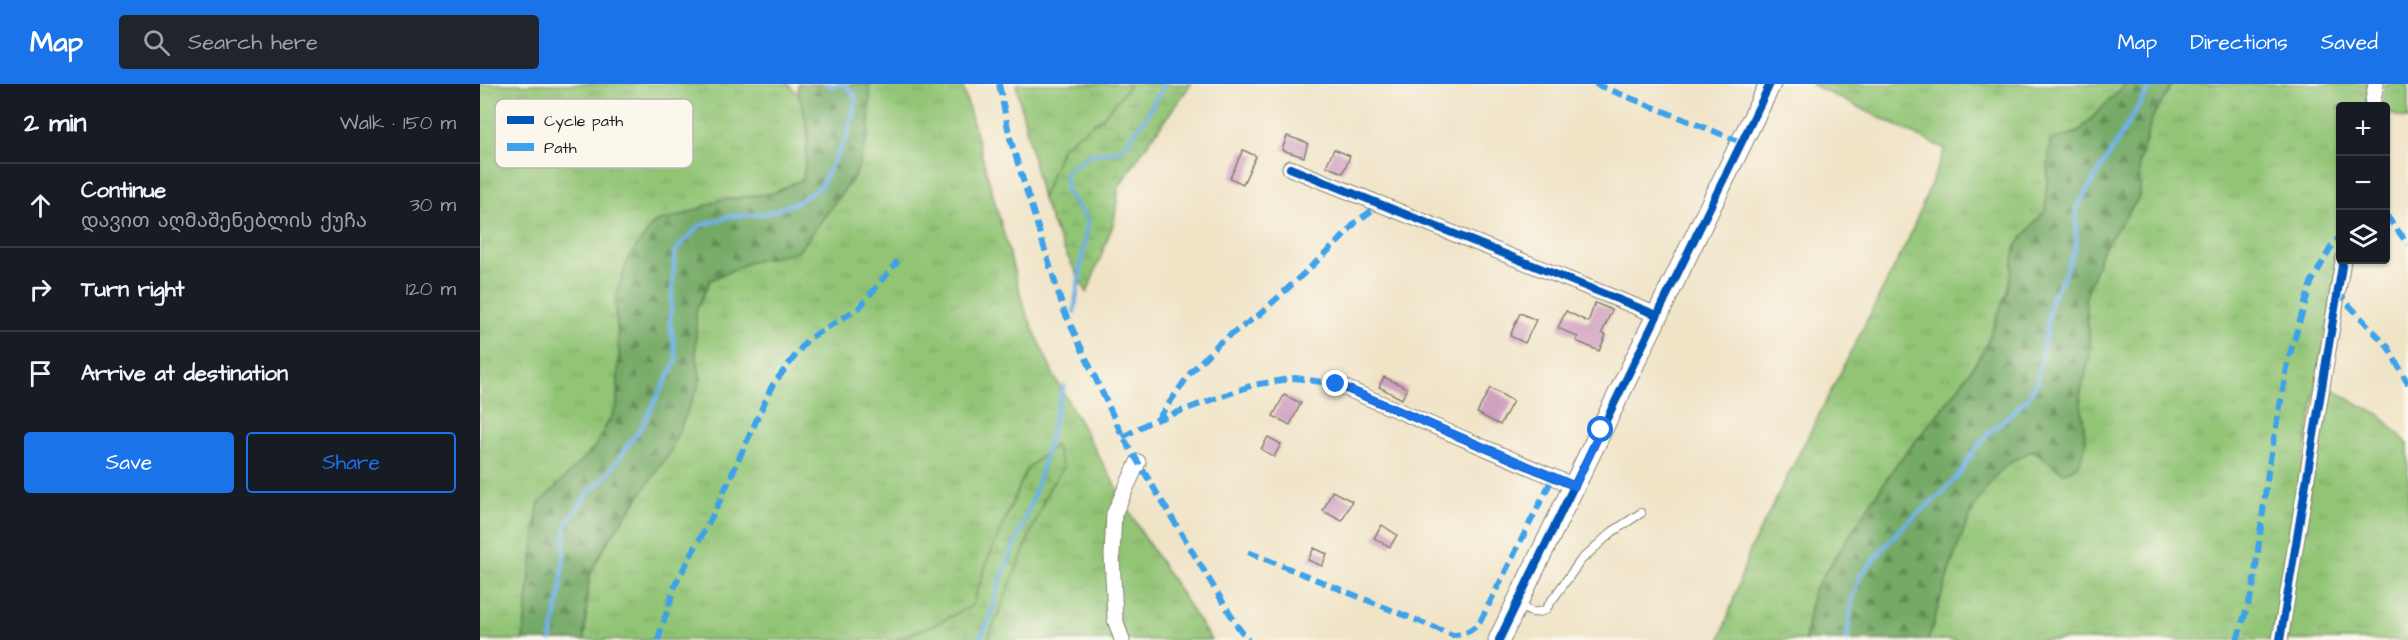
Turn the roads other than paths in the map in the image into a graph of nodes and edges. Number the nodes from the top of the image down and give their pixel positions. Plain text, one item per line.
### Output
1 (1770, 84) edge
2 (2376, 84) edge
3 (2373, 102) edge
4 (1290, 168) dead end
5 (2342, 264) edge
6 (1658, 315) junction
7 (1336, 384) dead end
8 (1138, 462) dead end
9 (1575, 486) junction
10 (1641, 513) dead end
11 (1516, 605) junction
12 (1122, 640) edge
13 (1499, 640) edge
14 (2280, 640) edge

1 - 6 street
2 - 3 street
4 - 6 street
5 - 14 street
6 - 9 street
7 - 9 street
8 - 12 street
9 - 11 street
10 - 11 lane
11 - 13 street

